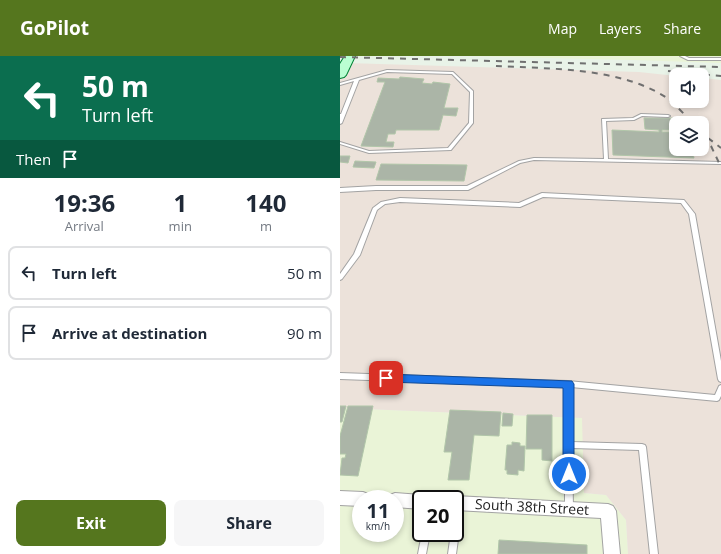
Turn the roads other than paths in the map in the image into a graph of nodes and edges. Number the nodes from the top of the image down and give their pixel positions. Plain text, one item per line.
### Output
1 (350, 56) edge
2 (682, 56) edge
3 (721, 59) edge
4 (340, 75) edge
5 (357, 79) junction
6 (340, 84) edge
7 (342, 115) edge
8 (668, 116) dead end
9 (340, 123) edge
10 (340, 143) edge
11 (606, 160) junction
12 (721, 163) edge
13 (340, 190) edge
14 (340, 278) edge
15 (340, 376) edge
16 (721, 379) edge
17 (568, 384) junction
18 (721, 388) edge
19 (569, 444) junction
20 (340, 498) edge
21 (352, 499) edge
22 (464, 503) edge
23 (569, 508) junction
24 (424, 542) edge
25 (454, 542) edge
26 (422, 554) edge
27 (452, 554) edge
28 (612, 554) edge
29 (654, 554) edge

1 - 4 main road
2 - 3 lane
5 - 6 lane
5 - 7 lane
5 - 10 lane
7 - 9 lane
8 - 11 lane
11 - 12 lane
11 - 13 lane
14 - 16 lane
15 - 17 lane
17 - 18 lane
17 - 19 lane
19 - 23 lane
19 - 29 lane
20 - 21 street
22 - 23 street, South 38th Street
23 - 28 street, South 38th Street
24 - 26 lane
25 - 27 lane

